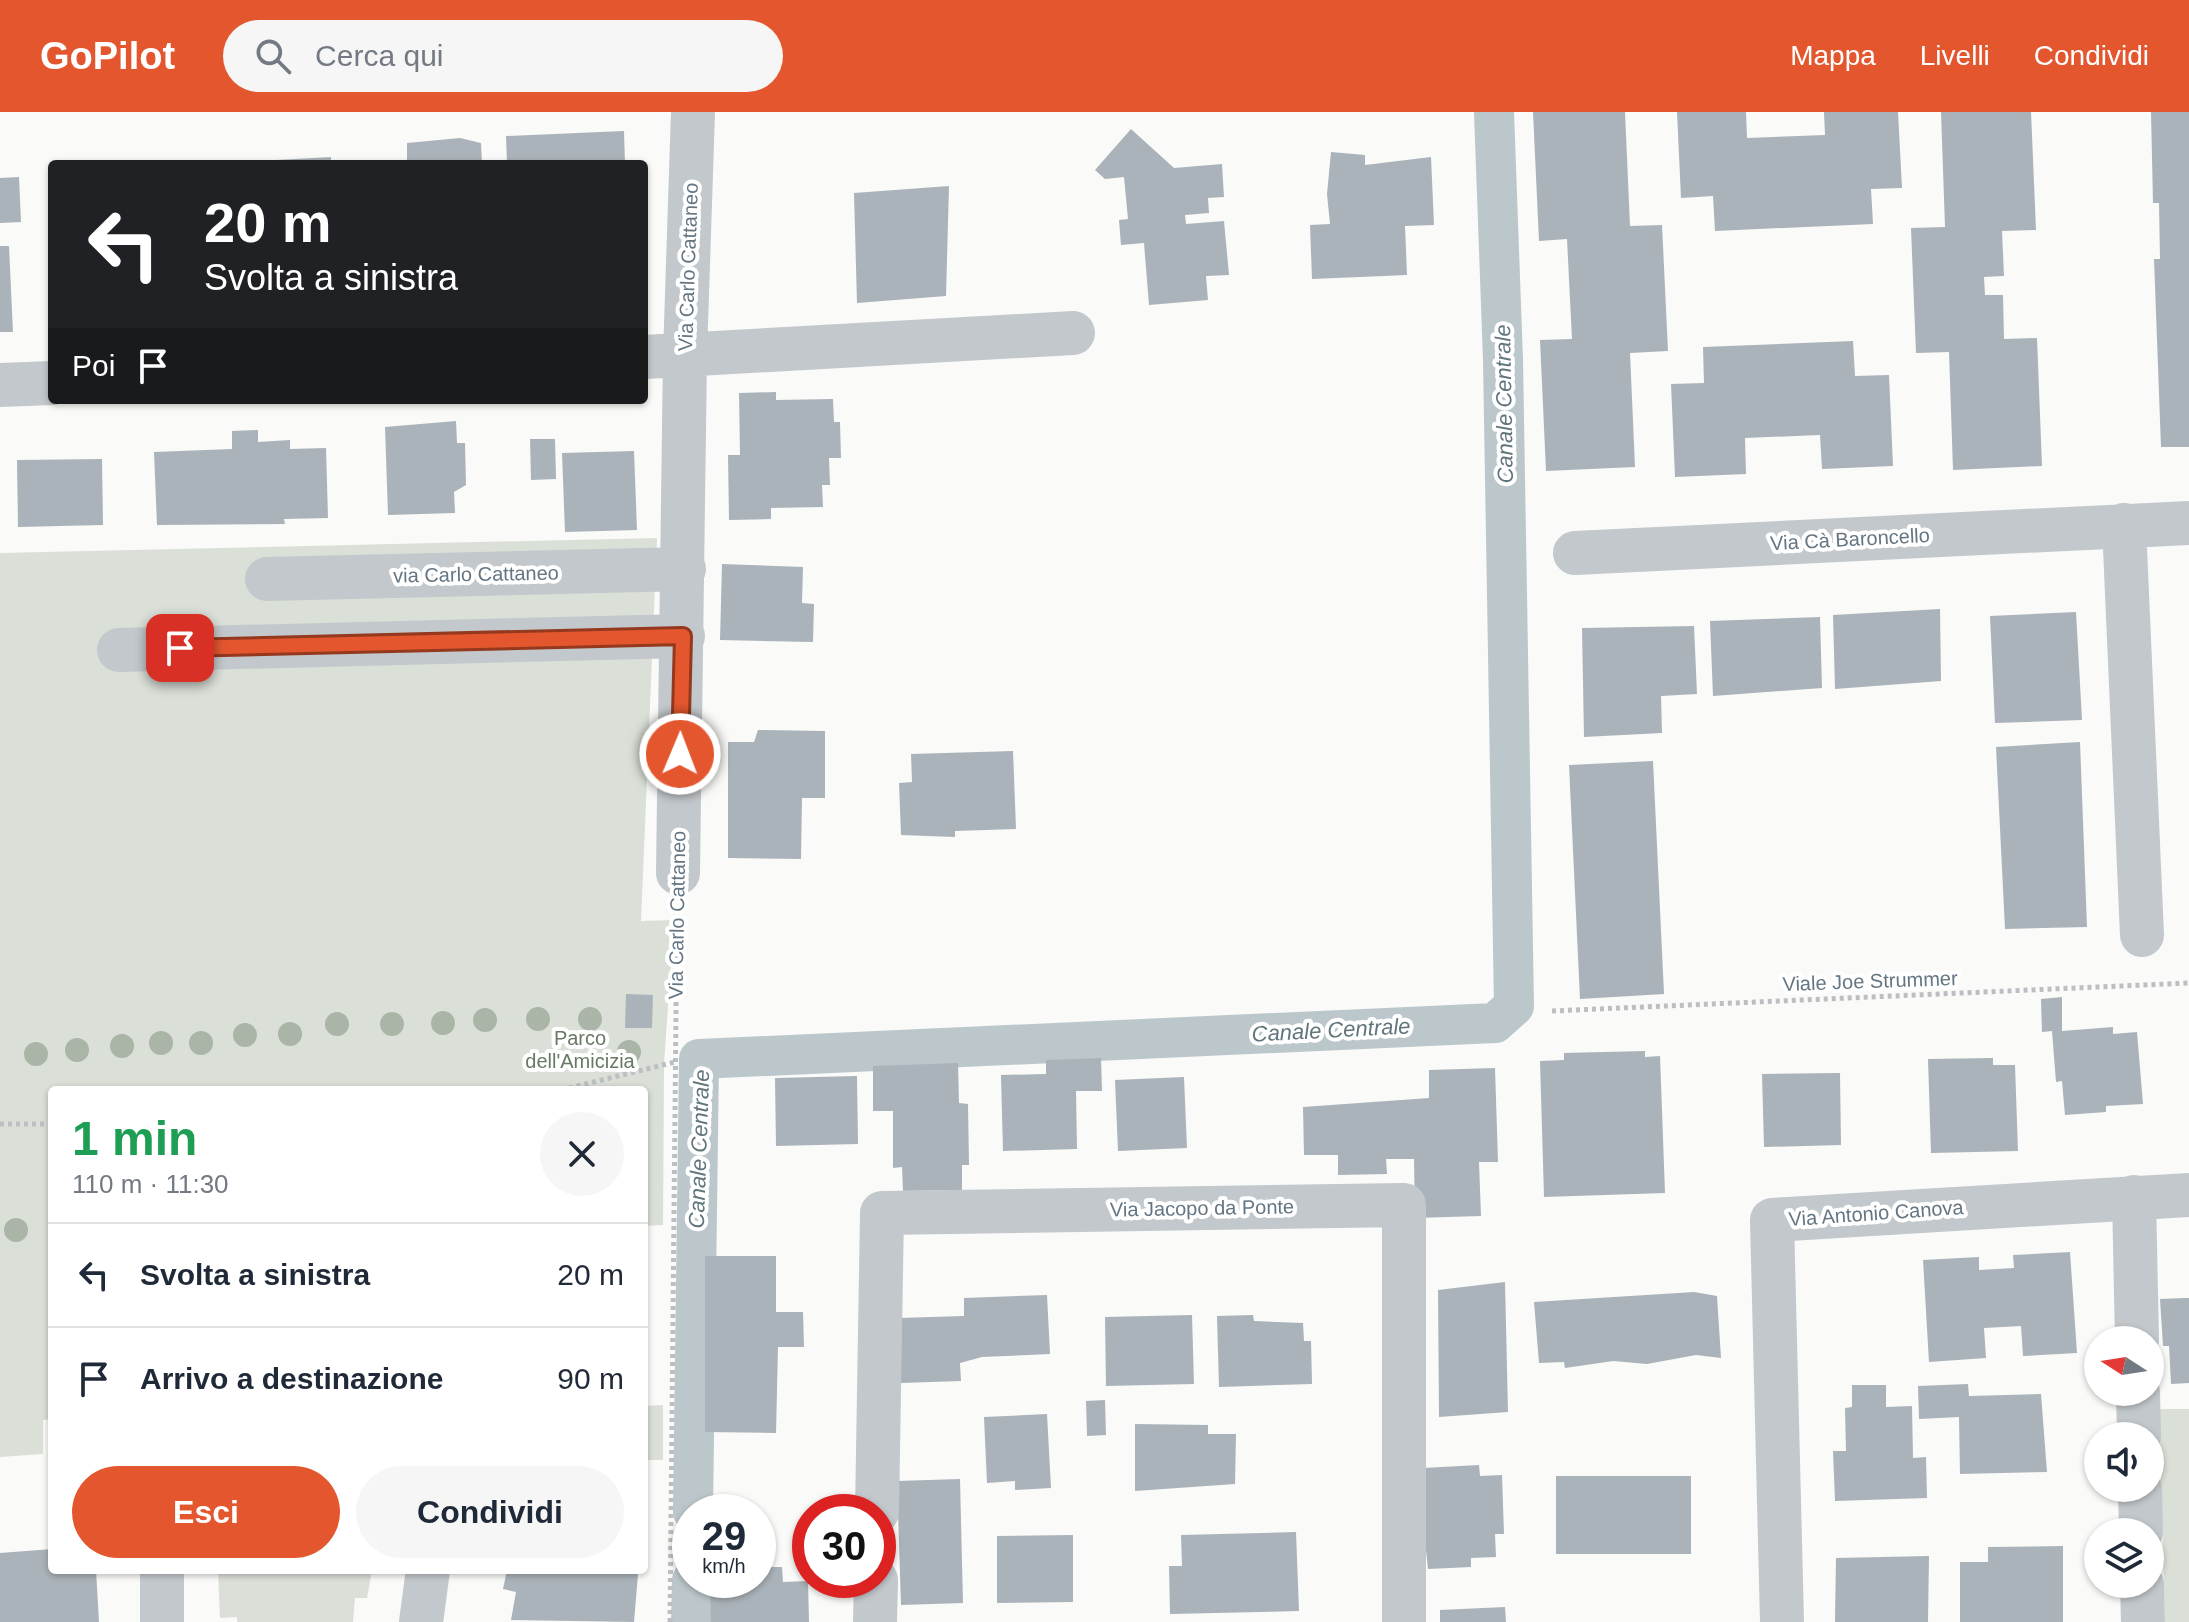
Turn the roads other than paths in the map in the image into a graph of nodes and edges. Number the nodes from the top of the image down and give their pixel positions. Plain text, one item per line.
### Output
1 (693, 112) edge
2 (1073, 333) dead end
3 (665, 356) edge
4 (48, 383) edge
5 (0, 385) edge
6 (2189, 523) edge
7 (2124, 525) junction
8 (1575, 553) dead end
9 (684, 569) junction
10 (267, 579) dead end
11 (683, 636) junction
12 (119, 650) dead end
13 (678, 873) road end
14 (2142, 935) dead end
15 (2189, 1195) edge
16 (2134, 1197) junction
17 (2137, 1326) edge
18 (877, 1494) edge
19 (162, 1574) edge
20 (427, 1574) edge
21 (876, 1598) edge
22 (2142, 1598) edge
23 (162, 1622) edge
24 (421, 1622) edge
25 (875, 1622) edge
26 (1404, 1622) edge
27 (1782, 1622) edge
28 (2143, 1622) edge

1 - 3 street, Via Carlo Cattaneo
2 - 3 street
3 - 9 street, Via Carlo Cattaneo
4 - 5 street
6 - 7 street, Via Cà Baroncello
7 - 8 street, Via Cà Baroncello
7 - 14 street
9 - 10 street, via Carlo Cattaneo
9 - 11 street, Via Carlo Cattaneo
11 - 12 street
11 - 13 street, Via Carlo Cattaneo
15 - 16 street, Via Antonio Canova
16 - 17 street
16 - 27 street, Via Antonio Canova
18 - 26 street, Via Jacopo da Ponte
19 - 23 street
20 - 24 street
21 - 25 street
22 - 28 street

